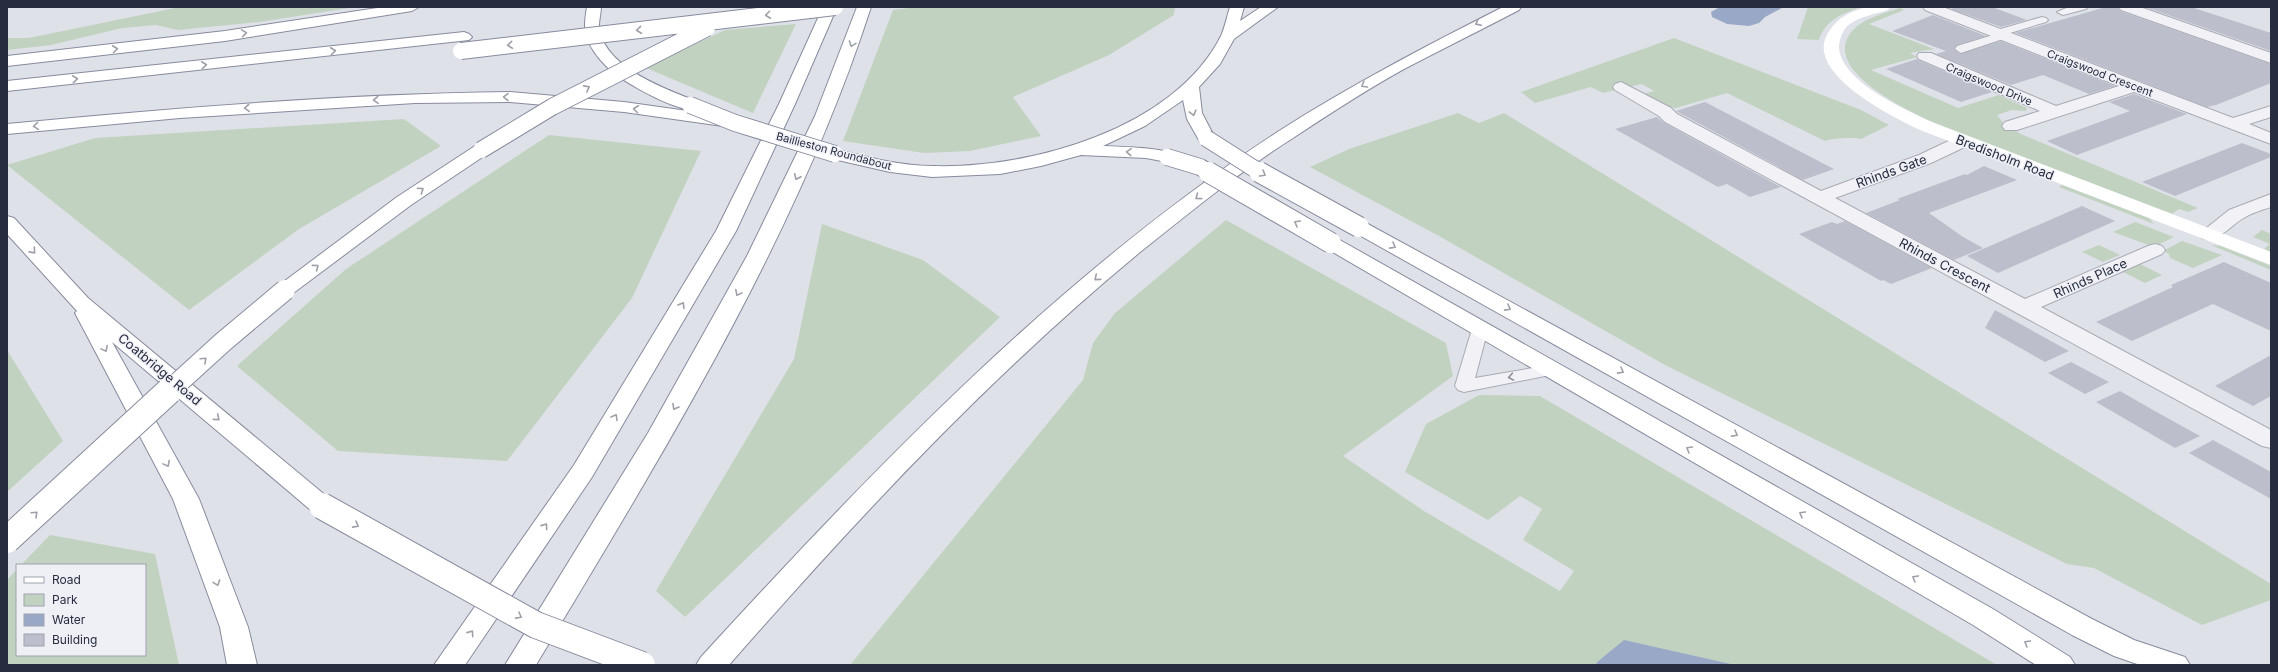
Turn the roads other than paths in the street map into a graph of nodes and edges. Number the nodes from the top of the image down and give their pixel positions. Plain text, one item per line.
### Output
1 (412, 7) edge
2 (594, 7) edge
3 (732, 7) edge
4 (753, 7) edge
5 (830, 7) edge
6 (835, 7) edge
7 (864, 7) edge
8 (1237, 7) edge
9 (1271, 7) edge
10 (1514, 7) edge
11 (1883, 7) edge
12 (1930, 7) edge
13 (2082, 7) edge
14 (2126, 7) edge
15 (2063, 12) dead end
16 (2042, 20) dead end
17 (2001, 34) junction
18 (1228, 36) junction
19 (462, 44) junction
20 (1961, 49) dead end
21 (1925, 56) dead end
22 (2271, 58) edge
23 (7, 61) edge
24 (1191, 84) junction
25 (7, 86) edge
26 (2134, 86) junction
27 (1621, 87) dead end
28 (7, 101) edge
29 (2271, 111) edge
30 (2054, 112) junction
31 (735, 123) junction
32 (2234, 124) junction
33 (2011, 126) dead end
34 (7, 129) edge
35 (2271, 139) edge
36 (1963, 141) junction
37 (1076, 151) junction
38 (1818, 198) junction
39 (2271, 200) edge
40 (7, 222) edge
41 (2209, 234) junction
42 (2155, 250) dead end
43 (2271, 259) edge
44 (80, 303) junction
45 (2024, 307) junction
46 (1480, 329) junction
47 (1550, 370) junction
48 (2271, 440) edge
49 (7, 540) edge
50 (242, 665) edge
51 (449, 665) edge
52 (520, 665) edge
53 (642, 665) edge
54 (712, 665) edge
55 (2060, 665) edge
56 (2175, 665) edge

23 -> 1 main road
2 - 31 main road, Baillieston Roundabout, bridge
3 - 19 main road
49 -> 4 main road, bridge
51 -> 5 main road
6 -> 19 main road, bridge
7 -> 52 main road
8 - 18 main road, Baillieston Roundabout
9 - 18 main road
10 -> 54 main road
11 - 36 main road, Bredisholm Road
12 - 17 street, Craigswood Crescent
13 - 15 lane
14 - 22 street
16 - 17 lane
17 - 20 lane
17 - 26 street, Craigswood Crescent
18 - 24 main road, Baillieston Roundabout
25 -> 19 main road
19 - 28 main road
21 - 30 street, Craigswood Drive
24 - 37 main road, Baillieston Roundabout
24 -> 56 main road, bridge
26 - 30 street, Craigswood Drive
26 - 32 street, Craigswood Crescent
27 - 38 street, Rhinds Crescent
29 - 32 street
30 - 33 street, Craigswood Drive
31 -> 34 main road, bridge
31 - 37 main road, Baillieston Roundabout, bridge
32 - 35 street, Craigswood Crescent
36 - 38 street, Rhinds Gate
36 - 41 main road, Bredisholm Road
46 -> 37 main road, bridge
38 - 45 street, Rhinds Crescent
39 - 41 street
40 -> 44 main road, Coatbridge Road
41 - 43 main road, Bredisholm Road
42 - 45 street, Rhinds Place
44 -> 50 main road
44 -> 53 main road, Coatbridge Road, bridge
45 - 48 street, Rhinds Crescent
46 - 47 main road
47 -> 46 lane
55 -> 47 main road

